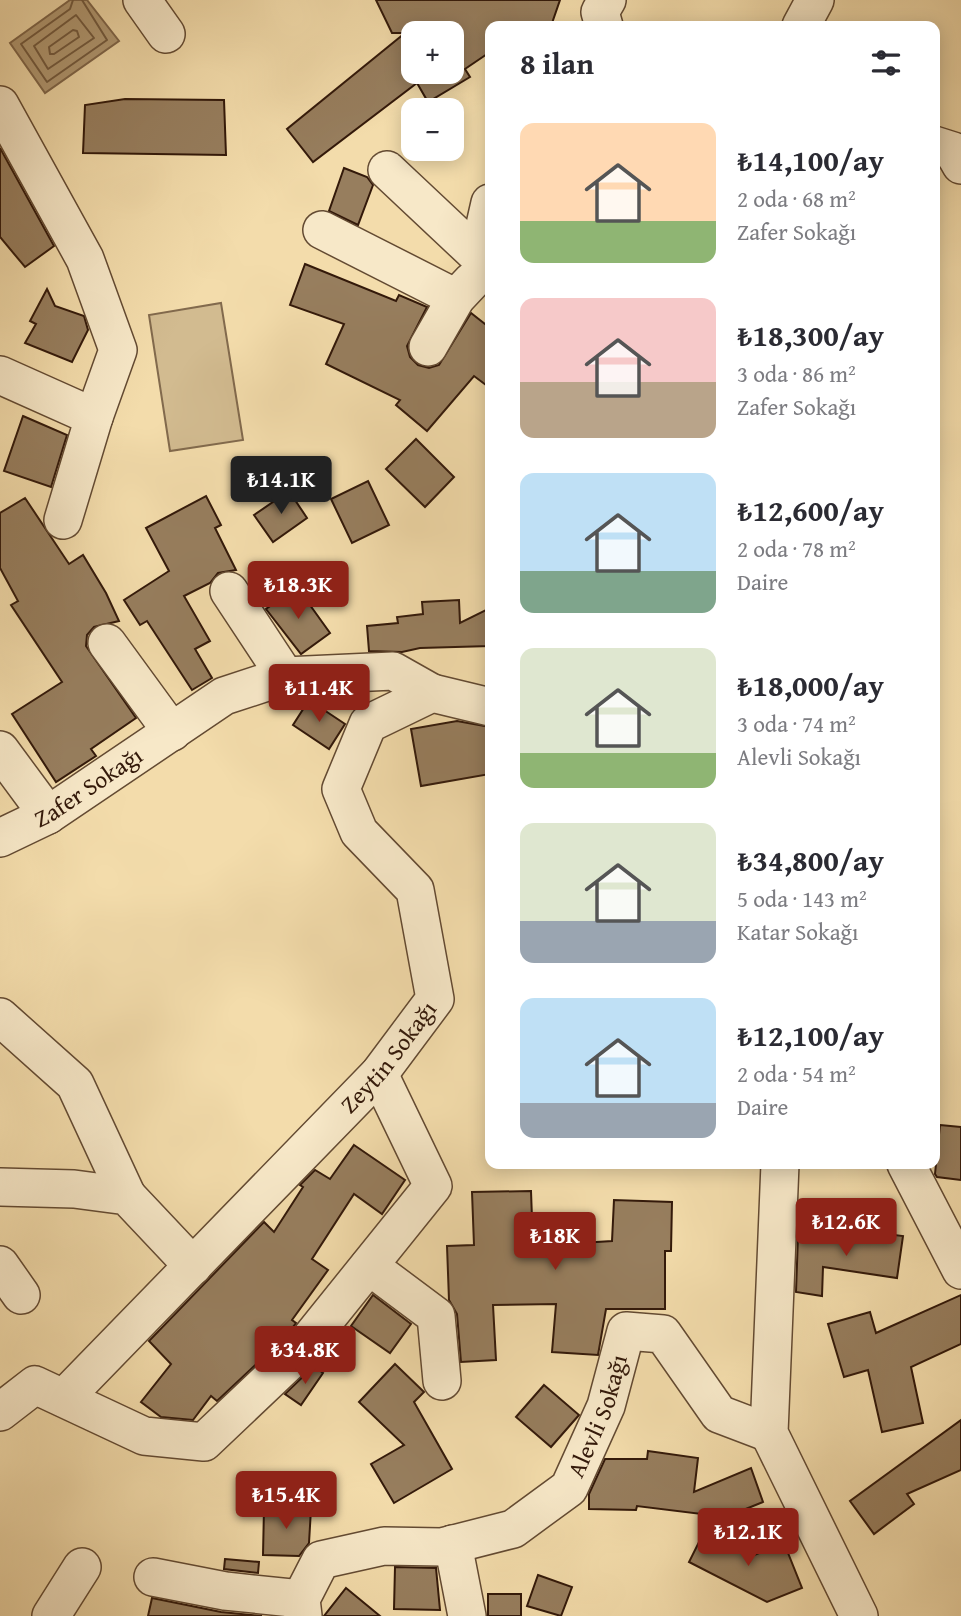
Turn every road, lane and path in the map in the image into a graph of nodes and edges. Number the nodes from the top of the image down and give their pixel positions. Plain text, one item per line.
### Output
1 (142, 0) edge
2 (607, 0) edge
3 (815, 0) edge
4 (603, 21) edge
5 (804, 21) edge
6 (166, 34) dead end
7 (0, 105) edge
8 (940, 147) edge
9 (961, 165) edge
10 (387, 170) dead end
11 (322, 230) dead end
12 (485, 261) edge
13 (456, 298) junction
14 (428, 347) dead end
15 (0, 375) edge
16 (94, 417) junction
17 (63, 520) dead end
18 (229, 591) dead end
19 (107, 643) dead end
20 (285, 676) junction
21 (432, 693) junction
22 (485, 706) edge
23 (172, 732) junction
24 (0, 750) edge
25 (48, 816) junction
26 (0, 838) edge
27 (0, 1017) edge
28 (379, 1074) junction
29 (780, 1169) edge
30 (909, 1169) edge
31 (0, 1187) edge
32 (127, 1196) junction
33 (0, 1265) edge
34 (193, 1265) junction
35 (369, 1265) junction
36 (961, 1270) edge
37 (21, 1295) dead end
38 (442, 1381) dead end
39 (64, 1398) junction
40 (0, 1412) edge
41 (768, 1433) junction
42 (453, 1544) junction
43 (82, 1567) dead end
44 (153, 1577) dead end
45 (302, 1608) edge
46 (51, 1616) edge
47 (467, 1616) edge
48 (859, 1616) edge

1 - 6 street
2 - 4 street
3 - 5 street
7 - 16 street
8 - 9 street
10 - 12 street
11 - 13 street
12 - 13 street
13 - 14 street
15 - 16 street
16 - 17 street
18 - 20 street
19 - 23 street
20 - 21 street, Zafer Sokağı
20 - 23 street, Zafer Sokağı
21 - 22 street
21 - 28 street, Zeytin Sokağı
23 - 25 street, Zafer Sokağı
24 - 25 street
25 - 26 street, Zafer Sokağı
27 - 32 street
28 - 34 street, Zeytin Sokağı
28 - 35 street
29 - 41 street
30 - 36 street
31 - 32 street
32 - 34 street
33 - 37 street
34 - 39 street, Zeytin Sokağı
35 - 38 street
35 - 39 street
39 - 40 street
41 - 42 street, Alevli Sokağı
41 - 48 street
42 - 45 street, Alevli Sokağı
42 - 47 street
43 - 46 street
44 - 45 street

